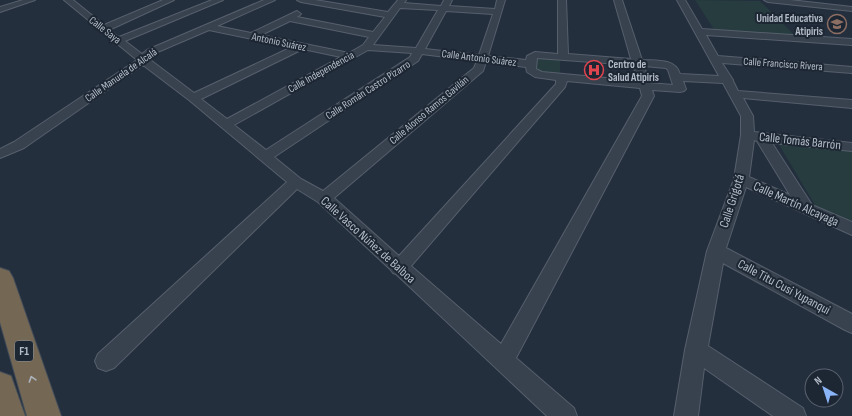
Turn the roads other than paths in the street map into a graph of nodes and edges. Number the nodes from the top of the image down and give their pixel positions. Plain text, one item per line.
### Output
1 (31, 0) edge
2 (68, 0) edge
3 (170, 0) edge
4 (219, 0) edge
5 (271, 0) edge
6 (301, 0) edge
7 (356, 0) edge
8 (501, 0) edge
9 (562, 0) edge
10 (618, 0) edge
11 (681, 0) edge
12 (768, 0) edge
13 (849, 0) edge
14 (852, 2) edge
15 (317, 3) junction
16 (400, 3) edge
17 (446, 4) edge
18 (348, 8) junction
19 (852, 9) edge
20 (0, 10) edge
21 (498, 12) junction
22 (389, 15) junction
23 (288, 18) junction
24 (207, 27) junction
25 (103, 29) junction
26 (700, 32) junction
27 (375, 35) junction
28 (252, 36) junction
29 (118, 41) junction
30 (852, 42) edge
31 (300, 47) junction
32 (366, 47) junction
33 (420, 51) junction
34 (351, 56) junction
35 (563, 56) junction
36 (484, 58) junction
37 (715, 59) junction
38 (143, 60) junction
39 (636, 62) junction
40 (530, 64) junction
41 (852, 70) edge
42 (676, 77) junction
43 (562, 78) junction
44 (728, 80) junction
45 (644, 86) junction
46 (736, 94) junction
47 (193, 98) junction
48 (852, 104) edge
49 (225, 125) junction
50 (755, 136) junction
51 (852, 147) edge
52 (0, 154) edge
53 (265, 157) junction
54 (741, 179) junction
55 (296, 182) junction
56 (324, 198) junction
57 (806, 208) junction
58 (852, 229) edge
59 (716, 251) junction
60 (399, 268) junction
61 (0, 278) edge
62 (852, 324) edge
63 (696, 350) junction
64 (106, 361) dead end
65 (503, 361) junction
66 (0, 387) edge
67 (8, 416) edge
68 (44, 416) edge
69 (565, 416) edge
70 (686, 416) edge
71 (794, 416) edge

1 - 20 street
2 - 25 street, Calle Saya
3 - 25 street
4 - 29 street
5 - 24 street, Calle Manuela de Alcalá
6 - 15 street
7 - 18 street
8 - 21 street, Calle Alonso Ramos Gavilán
9 - 35 street
10 - 39 street
11 - 26 street, Calle Grigotá
12 - 19 street
13 - 14 street
15 - 18 street
15 - 23 street
16 - 17 street
16 - 22 street, Calle Independencia
17 - 21 street
17 - 33 street, Calle Román Castro Pizarro
18 - 22 street
21 - 36 street, Calle Alonso Ramos Gavilán
22 - 27 street, Calle Independencia
23 - 27 street
23 - 28 street
24 - 28 street, Antonio Suárez
24 - 38 street, Calle Manuela de Alcalá
25 - 29 street, Calle Saya
26 - 30 street
26 - 37 street, Calle Grigotá
27 - 32 street, Calle Independencia
28 - 31 street, Antonio Suárez
29 - 38 street, Calle Saya
31 - 34 street, Antonio Suárez
31 - 47 street
32 - 33 street, Calle Antonio Suárez
32 - 34 street, Calle Independencia
33 - 36 street, Calle Antonio Suárez
33 - 53 street, Calle Román Castro Pizarro
34 - 49 street, Calle Independencia
35 - 39 street
35 - 40 street
36 - 40 street, Calle Antonio Suárez
36 - 56 street, Calle Alonso Ramos Gavilán
37 - 41 street, Calle Francisco Rivera
37 - 44 street, Calle Grigotá
38 - 47 street, Calle Vasco Núñez de Balboa
38 - 52 street, Calle Manuela de Alcalá
39 - 42 street
39 - 45 street
40 - 43 street, Calle Antonio Suárez
42 - 44 street
42 - 45 street, Calle Antonio Suárez
43 - 45 street, Calle Antonio Suárez
43 - 60 street
44 - 46 street, Calle Grigotá
45 - 65 street
46 - 48 street
46 - 50 street, Calle Grigotá
47 - 49 street, Calle Vasco Núñez de Balboa
49 - 53 street, Calle Vasco Núñez de Balboa
50 - 51 street, Calle Tomás Barrón
50 - 54 street, Calle Grigotá
50 - 57 street
53 - 55 street, Calle Vasco Núñez de Balboa
54 - 57 street, Calle Martín Alcayaga
54 - 59 street, Calle Grigotá
55 - 56 street, Calle Vasco Núñez de Balboa
55 - 64 street
56 - 60 street, Calle Vasco Núñez de Balboa
57 - 58 street, Calle Martín Alcayaga
59 - 62 street, Calle Titu Cusi Yupanqui
59 - 63 street, Calle Grigotá
60 - 65 street, Calle Vasco Núñez de Balboa
68 -> 61 highway, F1
63 - 70 street, Calle Grigotá
63 - 71 street
65 - 69 street, Calle Vasco Núñez de Balboa
66 - 67 highway

